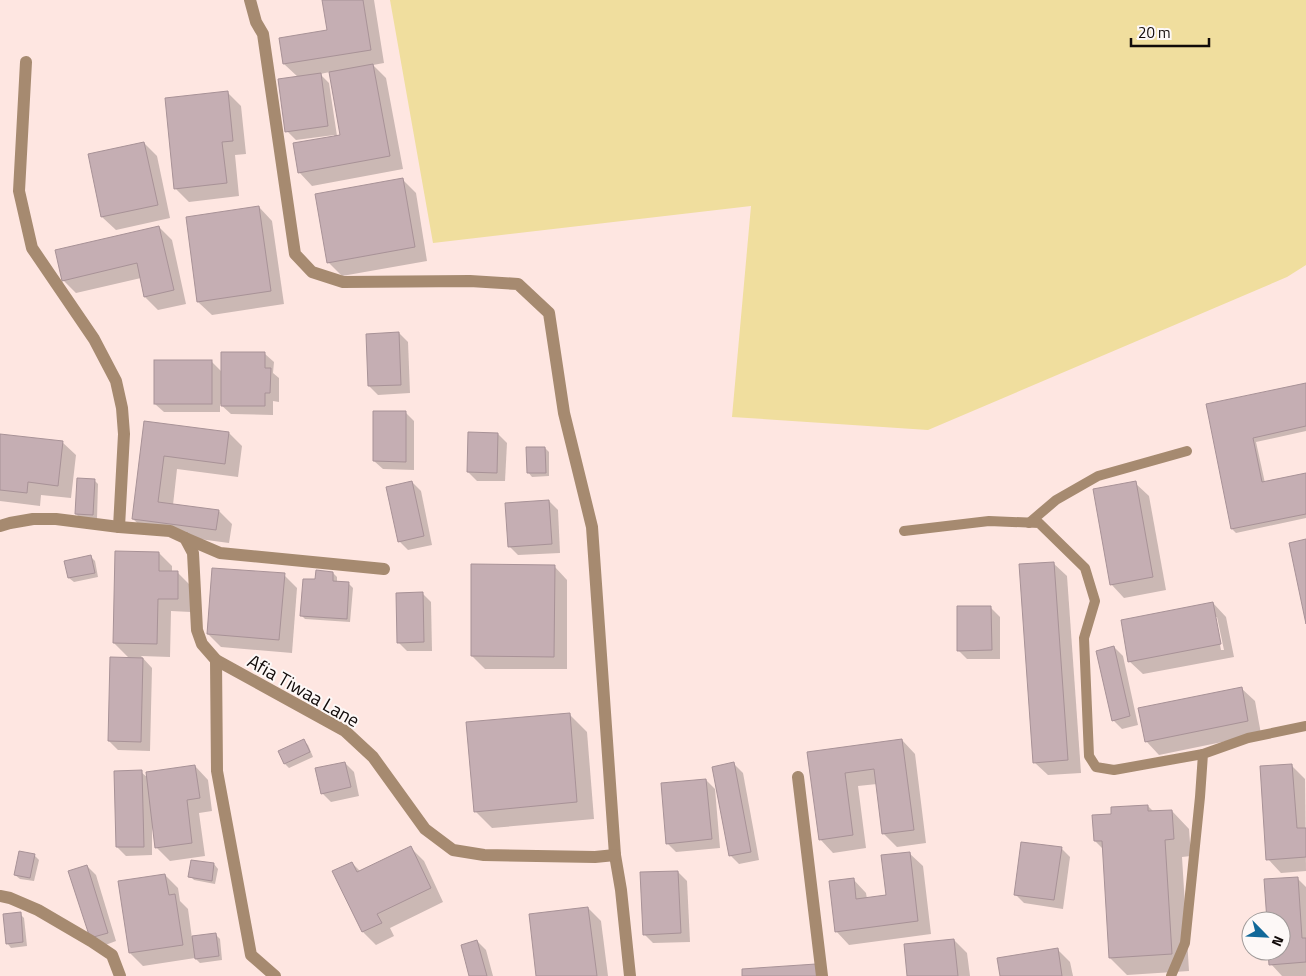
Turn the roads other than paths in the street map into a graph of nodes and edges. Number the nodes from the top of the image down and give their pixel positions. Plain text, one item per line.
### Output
1 (250, 0) edge
2 (26, 62) dead end
3 (1187, 451) dead end
4 (1029, 523) junction
5 (0, 526) edge
6 (119, 527) junction
7 (904, 530) dead end
8 (185, 538) junction
9 (384, 569) dead end
10 (216, 660) junction
11 (1306, 726) edge
12 (1203, 754) junction
13 (798, 777) dead end
14 (615, 855) junction
15 (0, 896) edge
16 (120, 976) edge
17 (275, 976) edge
18 (630, 976) edge
19 (822, 976) edge
20 (1171, 976) edge

1 - 14 street
2 - 6 street
3 - 4 lane
4 - 7 lane
4 - 12 lane
5 - 6 street
6 - 8 street
8 - 9 street
8 - 10 street, Afia Tiwaa Lane
10 - 14 street, Afia Tiwaa Lane
10 - 17 street
11 - 12 lane
12 - 20 lane
13 - 19 street
14 - 18 street
15 - 16 street

